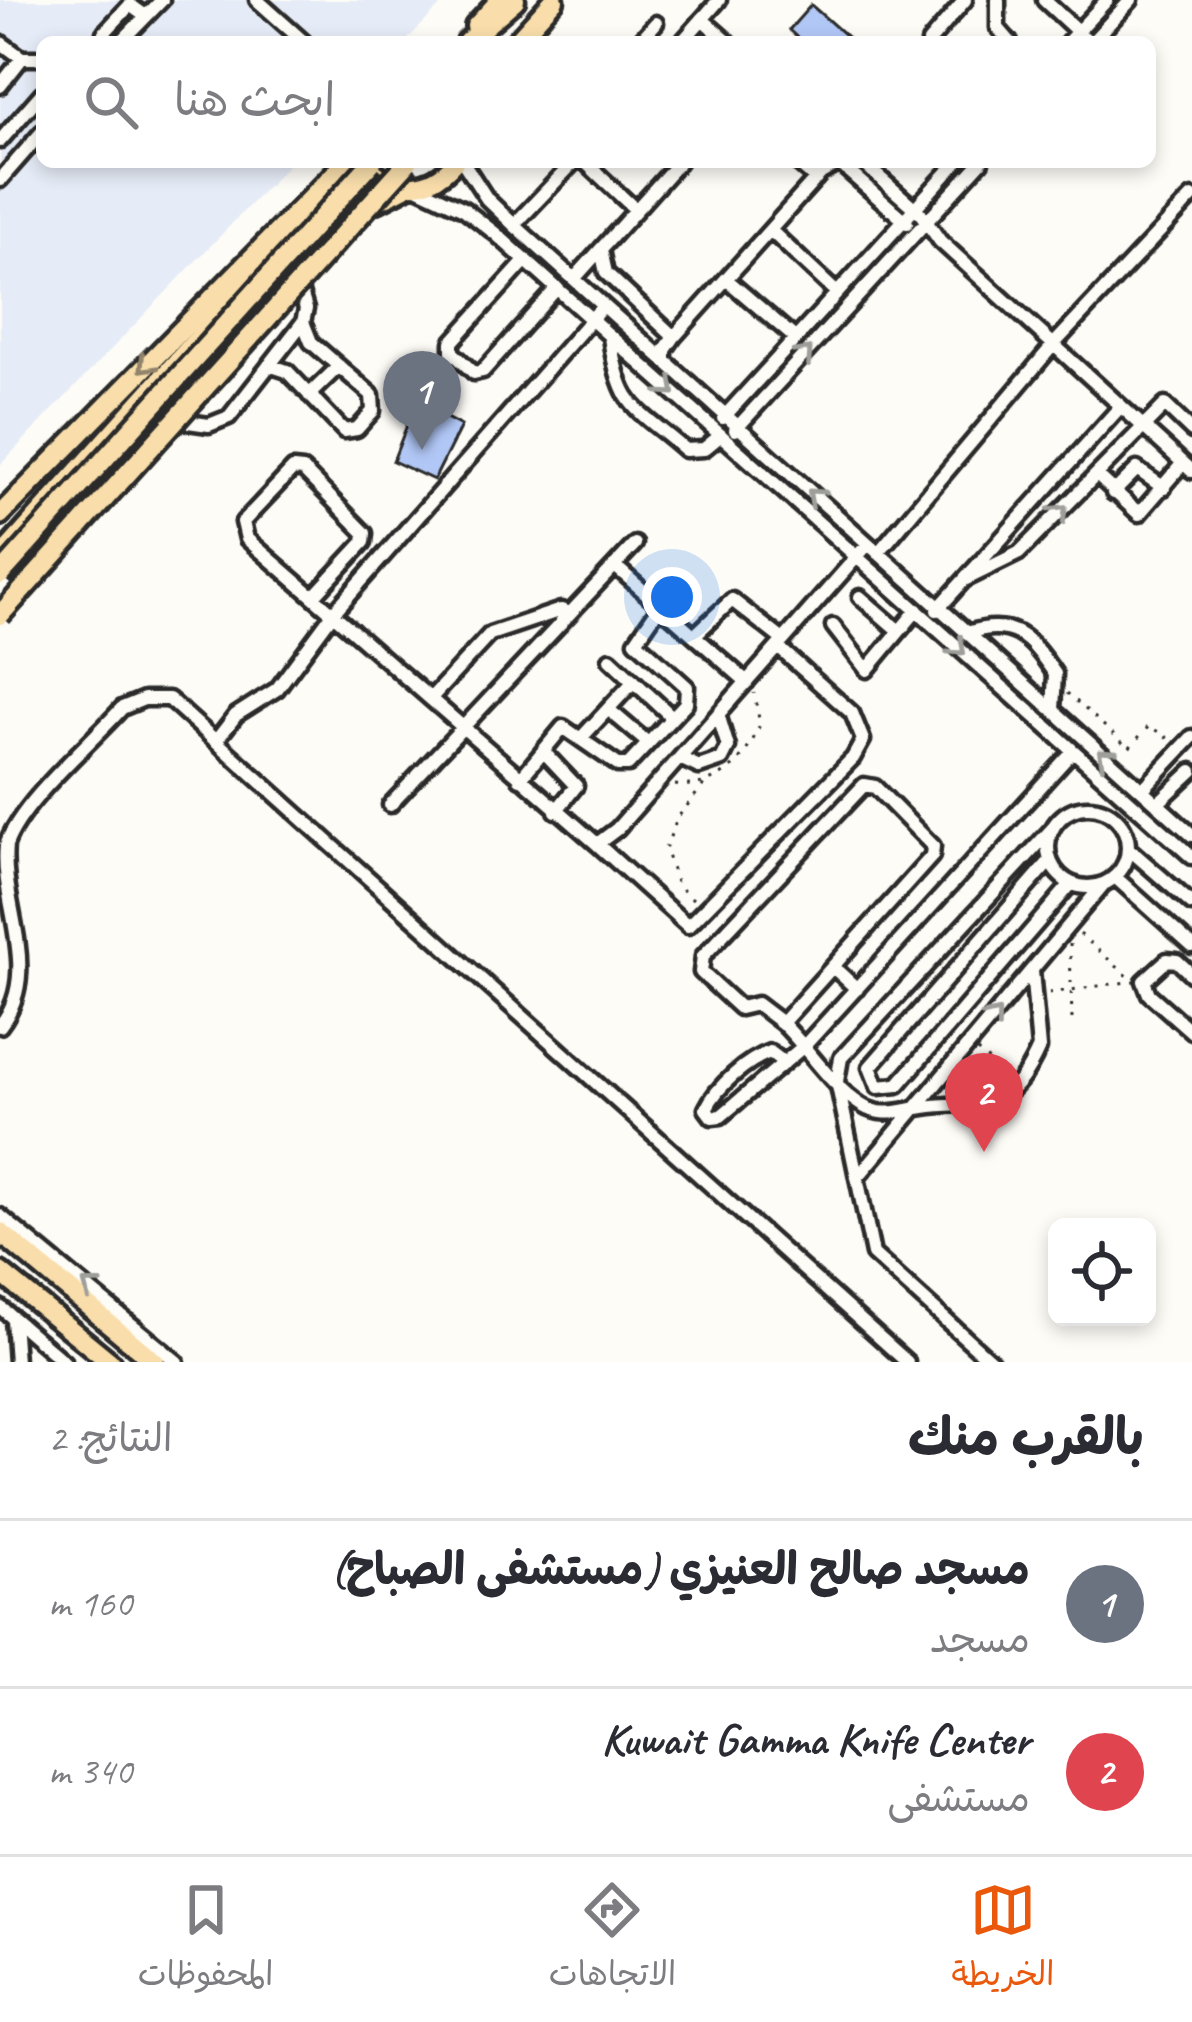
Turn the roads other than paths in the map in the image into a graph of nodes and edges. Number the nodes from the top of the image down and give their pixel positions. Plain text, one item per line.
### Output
1 (257, 0) edge
2 (499, 0) edge
3 (517, 0) edge
4 (554, 0) edge
5 (566, 0) edge
6 (719, 0) edge
7 (965, 0) edge
8 (998, 0) edge
9 (1044, 0) edge
10 (1107, 0) edge
11 (1131, 0) edge
12 (153, 6) edge
13 (702, 19) junction
14 (656, 23) dead end
15 (106, 36) edge
16 (126, 36) edge
17 (297, 36) edge
18 (469, 36) edge
19 (472, 36) edge
20 (485, 36) edge
21 (521, 36) edge
22 (533, 36) edge
23 (645, 36) edge
24 (688, 36) edge
25 (721, 36) edge
26 (934, 36) edge
27 (1005, 36) edge
28 (1079, 36) edge
29 (1084, 36) edge
30 (1086, 36) edge
31 (0, 42) edge
32 (22, 58) junction
33 (36, 58) edge
34 (0, 86) edge
35 (36, 100) edge
36 (36, 139) edge
37 (0, 141) edge
38 (343, 168) edge
39 (344, 168) edge
40 (364, 168) edge
41 (374, 168) edge
42 (403, 168) edge
43 (451, 168) edge
44 (464, 168) edge
45 (568, 168) edge
46 (591, 168) edge
47 (674, 168) edge
48 (803, 168) edge
49 (831, 168) edge
50 (846, 168) edge
51 (869, 168) edge
52 (878, 168) edge
53 (952, 168) edge
54 (975, 168) edge
55 (880, 178) junction
56 (816, 179) junction
57 (0, 180) edge
58 (410, 186) junction
59 (1192, 197) edge
60 (915, 208) junction
61 (636, 210) junction
62 (904, 220) junction
63 (514, 225) junction
64 (922, 226) junction
65 (770, 230) junction
66 (601, 249) junction
67 (526, 260) junction
68 (574, 279) junction
69 (726, 279) junction
70 (557, 288) junction
71 (299, 289) junction
72 (837, 293) junction
73 (603, 306) junction
74 (592, 319) junction
75 (302, 322) junction
76 (631, 331) junction
77 (674, 337) junction
78 (796, 338) junction
79 (615, 341) junction
80 (1054, 344) junction
81 (665, 362) junction
82 (269, 365) junction
83 (339, 366) junction
84 (309, 395) junction
85 (1121, 406) junction
86 (725, 416) junction
87 (181, 421) junction
88 (738, 427) junction
89 (1144, 427) junction
90 (1192, 431) edge
91 (720, 434) junction
92 (778, 464) junction
93 (1188, 467) edge
94 (1097, 475) junction
95 (768, 477) junction
96 (1164, 488) junction
97 (1113, 493) junction
98 (0, 515) edge
99 (635, 544) dead end
100 (873, 548) junction
101 (0, 557) edge
102 (52, 557) junction
103 (857, 557) junction
104 (615, 566) junction
105 (0, 575) edge
106 (966, 579) junction
107 (315, 595) junction
108 (860, 597) dead end
109 (660, 606) junction
110 (939, 608) junction
111 (916, 610) junction
112 (334, 612) junction
113 (570, 613) junction
114 (0, 619) edge
115 (928, 621) junction
116 (833, 626) dead end
117 (899, 631) junction
118 (0, 633) edge
119 (968, 633) junction
120 (694, 635) junction
121 (781, 643) junction
122 (610, 659) dead end
123 (634, 681) junction
124 (747, 682) junction
125 (431, 698) junction
126 (608, 709) junction
127 (1053, 710) junction
128 (718, 714) junction
129 (673, 717) junction
130 (462, 726) junction
131 (1186, 735) edge
132 (582, 737) junction
133 (216, 741) junction
134 (649, 743) junction
135 (543, 751) junction
136 (1073, 751) junction
137 (680, 758) junction
138 (1192, 771) edge
139 (520, 779) junction
140 (1142, 790) junction
141 (1124, 796) junction
142 (1157, 804) junction
143 (390, 805) dead end
144 (1136, 807) junction
145 (556, 811) junction
146 (1112, 815) junction
147 (1123, 827) junction
148 (1189, 828) edge
149 (1051, 830) junction
150 (597, 844) junction
151 (1129, 849) junction
152 (1192, 857) edge
153 (1049, 862) junction
154 (1115, 878) junction
155 (1070, 885) junction
156 (1102, 886) junction
157 (899, 893) junction
158 (1192, 904) edge
159 (924, 913) junction
160 (1192, 946) edge
161 (833, 967) junction
162 (1032, 971) junction
163 (1192, 975) edge
164 (857, 989) junction
165 (782, 1023) junction
166 (0, 1026) edge
167 (1192, 1032) edge
168 (806, 1045) junction
169 (782, 1061) junction
170 (837, 1081) junction
171 (920, 1107) junction
172 (857, 1178) junction
173 (0, 1216) edge
174 (0, 1232) edge
175 (0, 1272) edge
176 (0, 1307) edge
177 (13, 1318) junction
178 (16, 1362) edge
179 (64, 1362) edge
180 (110, 1362) edge
181 (155, 1362) edge
182 (177, 1362) edge
183 (907, 1362) edge
184 (992, 1362) edge

1 - 17 street
2 - 18 main road
3 - 19 highway
3 - 20 highway
4 - 21 highway
5 - 22 main road
6 - 13 street
7 - 26 street
8 - 27 street
9 - 28 street
10 - 29 street
11 - 30 street
12 - 15 street
12 - 16 street
13 - 24 street
13 - 25 street
14 - 23 street
31 - 32 street
32 - 33 street
32 - 34 street
35 - 37 street
36 - 57 street
38 -> 98 highway
39 - 101 main road
40 - 105 highway, bridge
41 - 58 main road
42 - 102 highway, bridge
43 - 58 main road
44 - 63 street
45 - 63 street
46 - 61 street
47 - 61 street
48 - 56 street
49 - 56 street
50 - 62 street
51 - 55 street
52 - 55 street
53 - 60 street
54 - 64 street
55 - 60 street
56 - 65 street
58 - 67 street
58 - 71 main road
59 - 80 street
60 - 62 street
60 - 64 street
61 - 66 street
62 - 64 street
62 - 72 street
63 - 68 street
64 - 80 street
88 -> 64 street
65 - 69 street
65 - 72 street
66 - 68 street
66 - 77 street
67 - 70 street
67 - 70 street
68 - 73 street
69 - 77 street
69 - 78 street
70 - 74 street
71 - 75 street
71 - 87 main road
72 - 78 street
73 - 74 street
73 - 76 street
74 - 79 street
74 - 112 street
75 - 82 street
75 - 83 street
76 - 79 street
76 - 81 street
77 - 81 street
78 - 86 street
79 -> 91 street
79 - 91 street
80 - 85 street
80 - 100 street
81 - 86 street
82 - 84 street
82 - 87 street
83 - 84 street
83 - 84 street
85 - 89 street
85 - 106 street
86 - 88 street
86 - 91 street
87 - 114 main road
88 - 91 street
88 - 92 street
89 - 90 street
89 - 93 street
89 - 94 street
91 - 95 street
92 - 95 street
100 -> 92 street
93 - 96 street
94 - 97 street
106 -> 94 street
95 - 103 street
96 - 97 street
96 - 97 street
99 - 104 street
100 - 103 street
100 - 110 street
102 - 114 highway, bridge
102 - 118 highway, bridge
103 - 111 street
103 - 121 street
104 - 109 street
104 - 113 street
106 - 110 street
107 - 107 street
107 - 112 street
108 - 117 street
109 - 120 street
109 - 129 street
110 - 115 street
110 - 119 street
111 - 115 street
111 - 117 street
112 - 125 street
112 - 133 street
113 - 125 street
113 - 130 street
115 -> 136 street
116 - 117 street
119 - 127 street
119 - 127 street
120 - 121 street
120 - 124 street
121 - 124 street
121 - 150 street
122 - 123 street
123 - 126 street
123 - 129 street
124 - 128 street
125 - 130 street
126 - 132 street
126 - 134 street
140 -> 127 street
128 - 137 street
128 - 137 street
129 - 134 street
130 - 139 street
130 - 143 street
131 - 140 street
132 - 134 street
132 - 135 street
133 - 166 street
133 - 183 street
135 - 139 street
135 - 145 street
136 - 141 street
136 - 159 street
137 - 150 street
138 - 142 street
139 - 145 street
140 - 142 street
141 - 144 street
141 - 146 street
142 - 148 street
144 - 147 street
144 - 152 street
145 - 150 street
146 - 147 street
146 - 149 street
147 - 151 street
149 - 153 street
149 - 170 street
151 - 154 street
151 - 158 street
153 - 155 street
153 - 155 street
154 - 156 street
154 - 160 street
155 - 156 street
156 - 162 street
157 - 159 street
157 - 161 street
157 - 165 street
159 - 164 street
161 - 164 street
161 - 165 street
171 -> 162 street
162 - 171 street
163 - 167 street
164 - 168 street
165 - 168 street
168 - 169 street
168 - 170 street
169 - 169 street
170 - 171 street
170 - 172 street
171 - 172 street
172 - 184 street
182 -> 173 street
174 - 181 highway
175 - 180 highway
176 - 177 street
177 - 178 street
177 - 179 street

